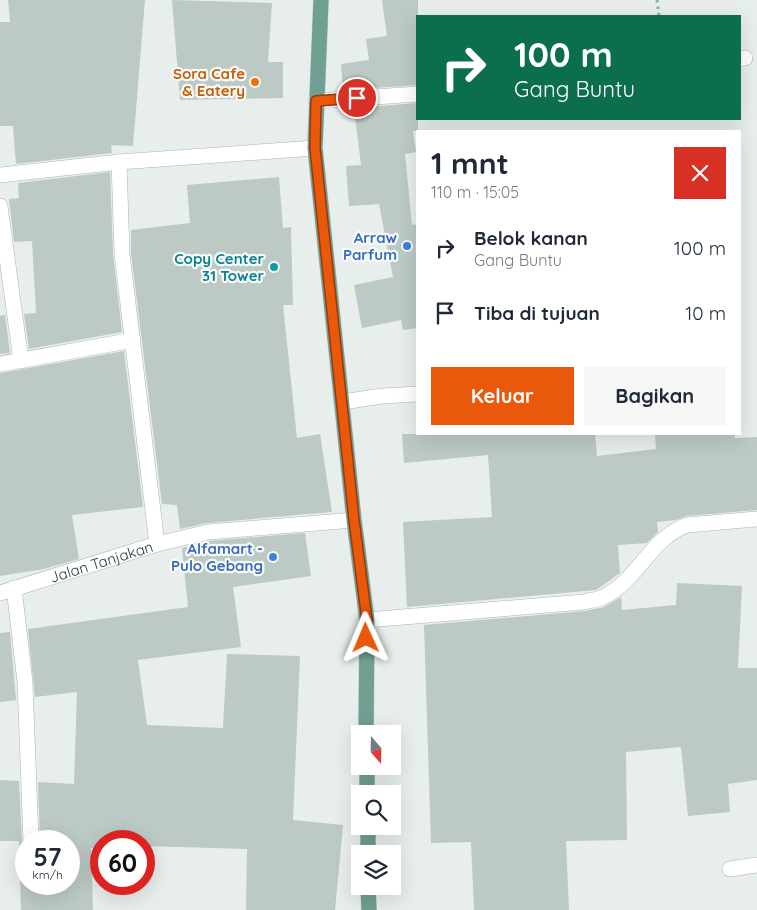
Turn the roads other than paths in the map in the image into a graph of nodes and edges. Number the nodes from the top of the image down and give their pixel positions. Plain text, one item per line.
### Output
1 (321, 0) edge
2 (416, 94) edge
3 (316, 101) junction
4 (315, 148) junction
5 (119, 162) junction
6 (0, 175) edge
7 (0, 206) edge
8 (133, 340) junction
9 (21, 361) junction
10 (0, 364) edge
11 (416, 394) edge
12 (342, 402) junction
13 (757, 518) edge
14 (354, 520) junction
15 (157, 544) junction
16 (7, 591) edge
17 (367, 620) junction
18 (366, 725) edge
19 (31, 830) edge
20 (757, 865) edge
21 (730, 869) dead end
22 (368, 895) edge
23 (369, 910) edge

1 - 3 main road
2 - 3 street
3 - 4 main road
4 - 5 street
4 - 12 main road
5 - 6 street
5 - 8 street
7 - 9 street
8 - 9 street
8 - 15 street
9 - 10 street
11 - 12 street
12 - 14 main road
13 - 17 street
14 - 15 street, Jalan Tanjakan
14 - 17 main road
15 - 16 street, Jalan Tanjakan
16 - 19 street
17 - 18 main road
20 - 21 street
22 - 23 main road

